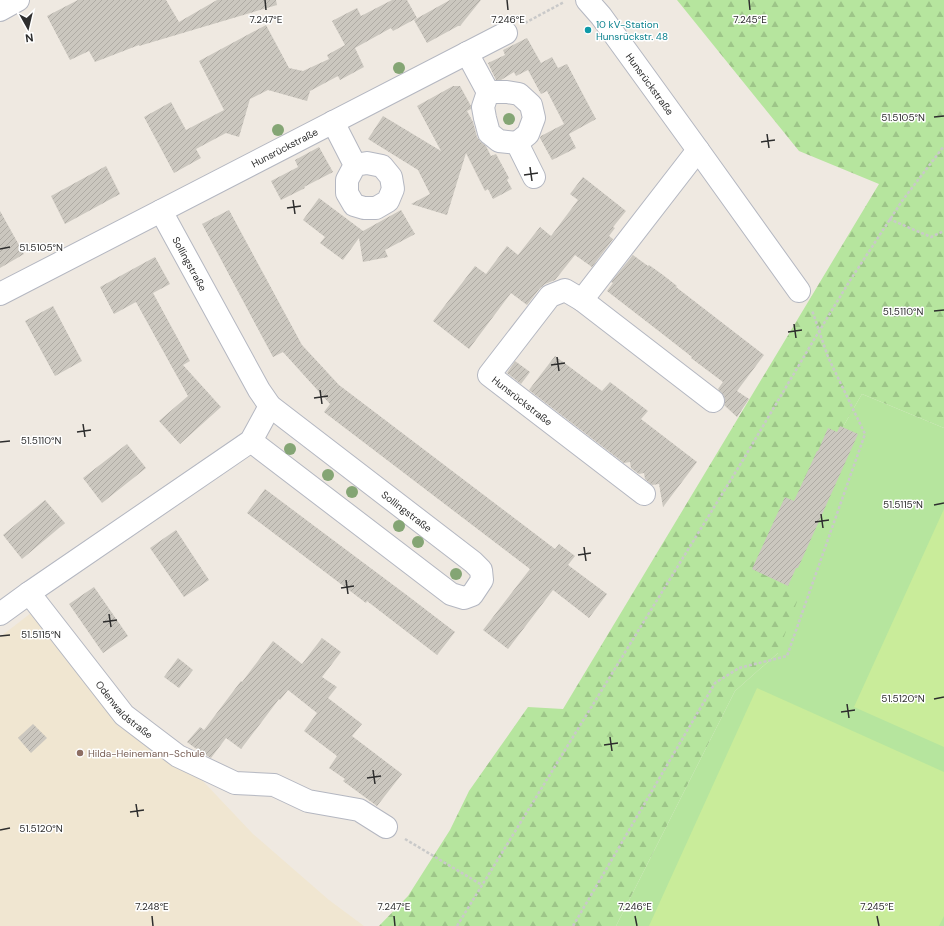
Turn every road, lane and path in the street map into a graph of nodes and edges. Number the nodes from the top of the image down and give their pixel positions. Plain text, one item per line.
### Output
1 (18, 0) edge
2 (568, 0) edge
3 (587, 0) edge
4 (0, 10) edge
5 (506, 33) joint
6 (467, 54) junction
7 (488, 92) junction
8 (333, 122) junction
9 (517, 143) junction
10 (944, 146) edge
11 (698, 150) junction
12 (355, 165) dead end
13 (534, 177) dead end
14 (161, 211) junction
15 (889, 219) junction
16 (944, 231) edge
17 (799, 291) dead end
18 (0, 294) edge
19 (582, 300) junction
20 (819, 331) junction
21 (713, 401) dead end
22 (270, 406) junction
23 (251, 441) junction
24 (644, 494) dead end
25 (29, 593) junction
26 (0, 614) edge
27 (386, 827) joint
28 (482, 884) junction
29 (457, 926) edge
30 (573, 926) edge

1 - 4 street
2 - 5 path
3 - 11 street, Hunsrückstraße
5 - 6 street, Hunsrückstraße
6 - 7 street
6 - 8 street, Hunsrückstraße
7 - 9 street
7 - 9 street
8 - 12 street
8 - 14 street, Hunsrückstraße
9 - 13 street
10 - 15 path
11 - 17 street, Hunsrückstraße
11 - 19 street
14 - 18 street, Hunsrückstraße
14 - 22 street, Sollingstraße
15 - 16 path
15 - 20 path
19 - 21 street, Hunsrückstraße
19 - 24 street, Hunsrückstraße
20 - 28 path
20 - 30 path
22 - 23 street
22 - 23 street, Sollingstraße
23 - 25 street
25 - 26 street
25 - 27 street, Odenwaldstraße
27 - 28 path
28 - 29 path

